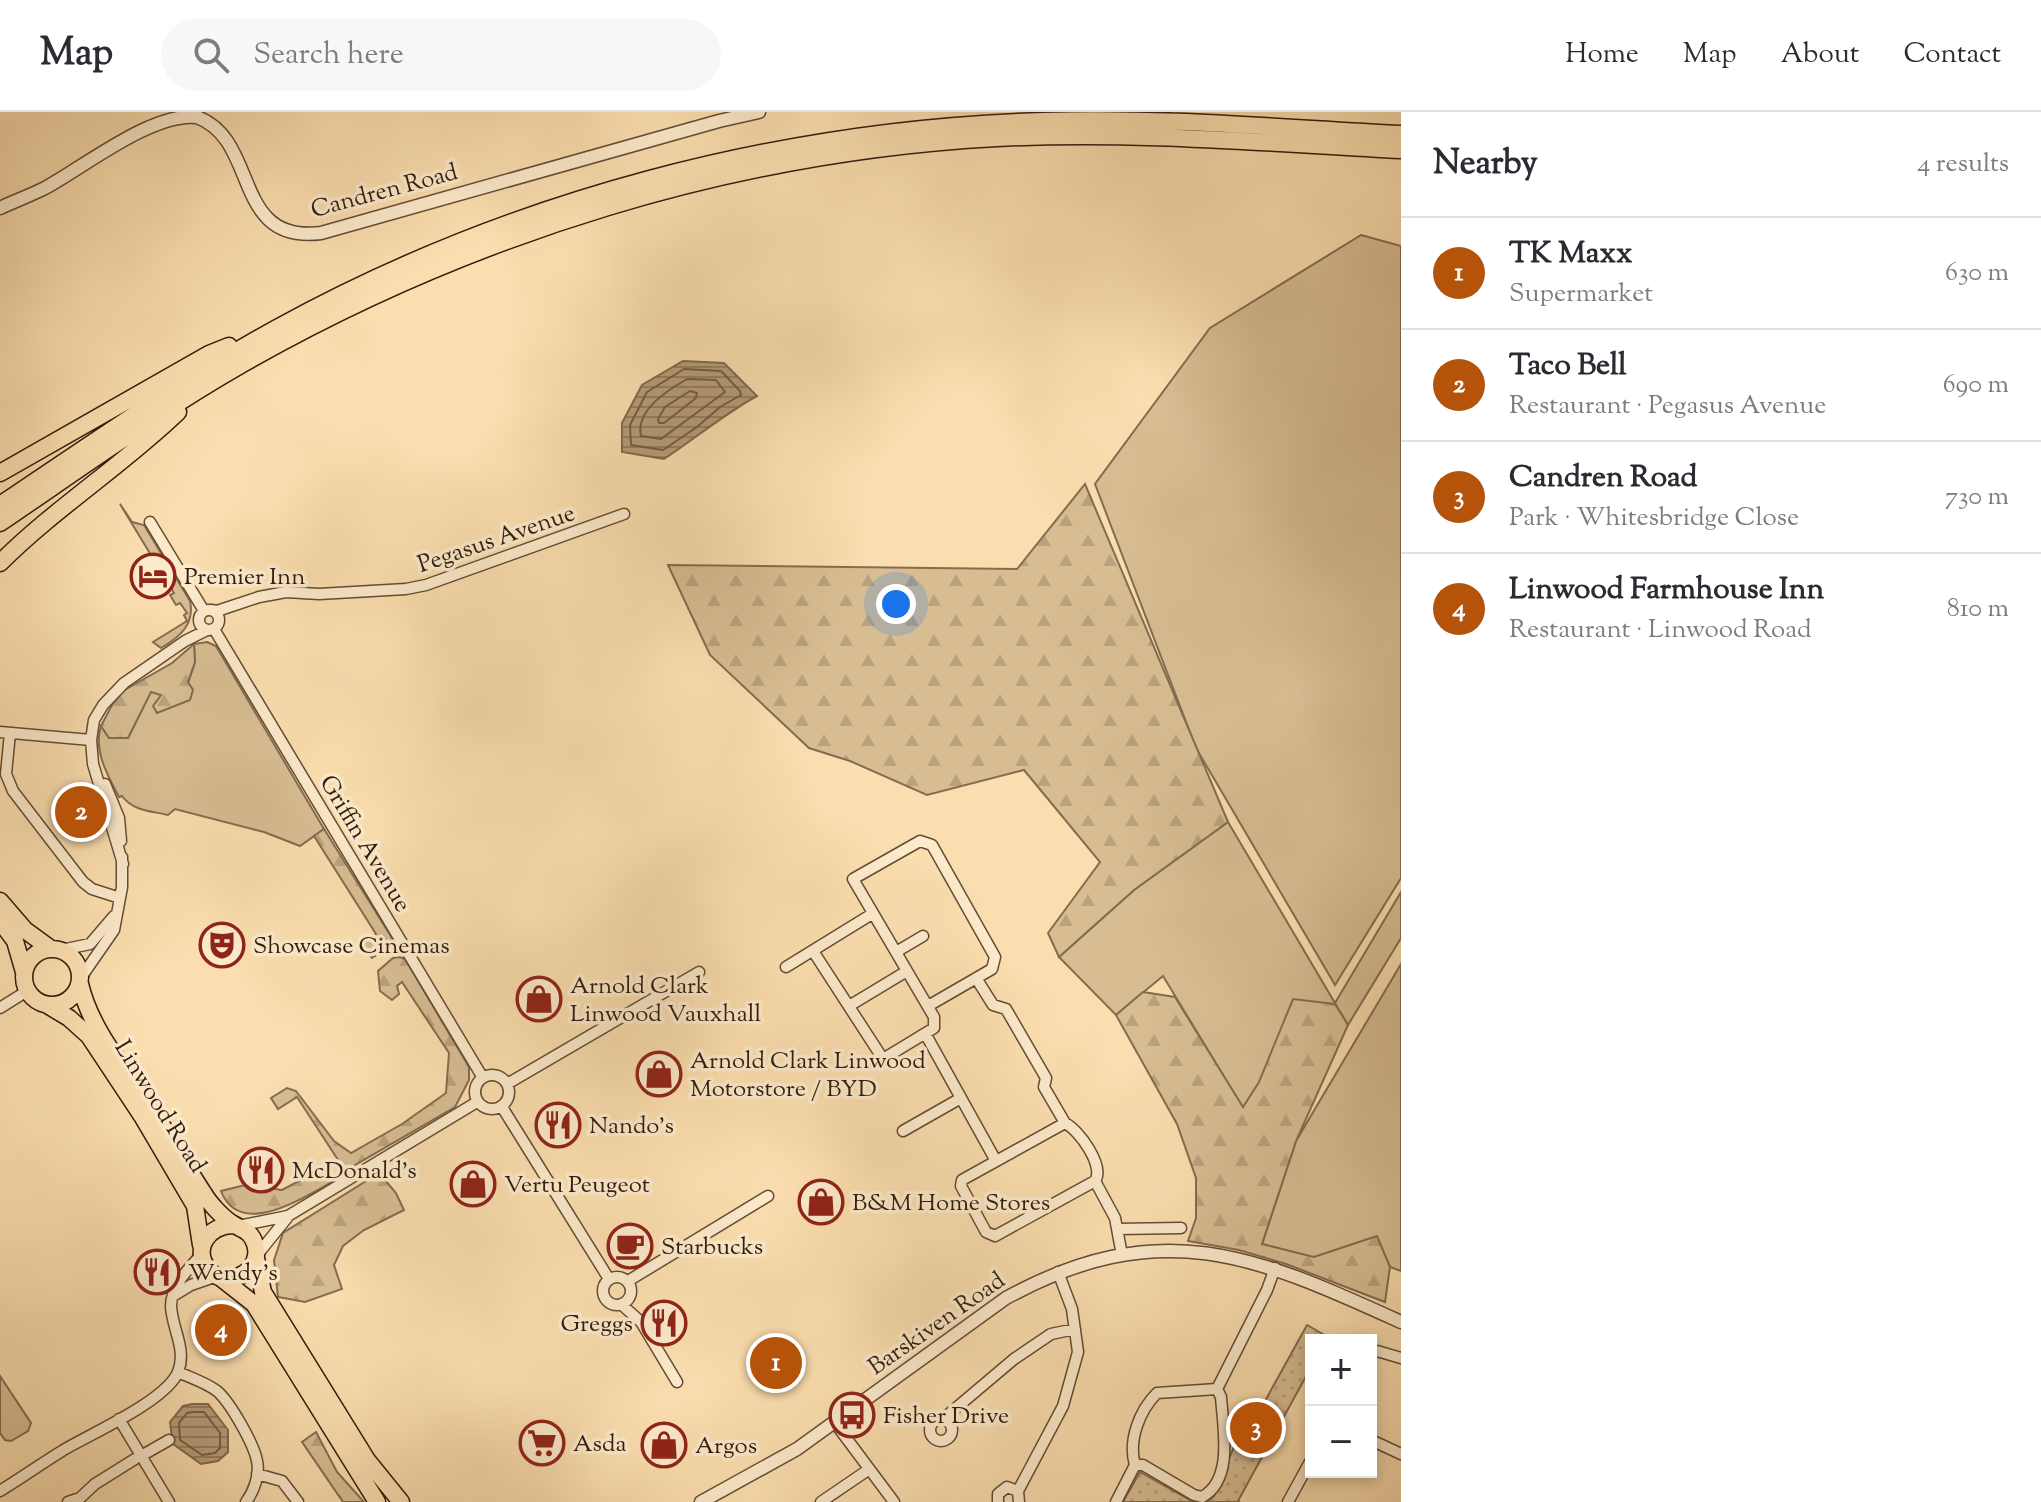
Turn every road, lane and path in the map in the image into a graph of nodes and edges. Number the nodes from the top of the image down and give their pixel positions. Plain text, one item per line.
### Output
1 (759, 112) edge
2 (1401, 134) edge
3 (1401, 150) edge
4 (0, 208) edge
5 (280, 327) junction
6 (202, 389) junction
7 (0, 473) edge
8 (0, 505) edge
9 (624, 514) dead end
10 (150, 522) dead end
11 (0, 523) edge
12 (0, 563) edge
13 (238, 605) junction
14 (204, 613) junction
15 (213, 628) junction
16 (185, 641) junction
17 (5, 732) edge
18 (91, 740) junction
19 (120, 898) junction
20 (0, 901) edge
21 (872, 914) junction
22 (116, 915) junction
23 (0, 921) edge
24 (923, 936) dead end
25 (56, 950) junction
26 (813, 951) junction
27 (896, 952) junction
28 (786, 967) dead end
29 (907, 971) junction
30 (24, 972) junction
31 (699, 972) dead end
32 (976, 978) junction
33 (80, 982) junction
34 (27, 991) junction
35 (49, 1006) junction
36 (849, 1006) junction
37 (928, 1006) junction
38 (0, 1008) edge
39 (926, 1035) junction
40 (483, 1078) junction
41 (507, 1084) junction
42 (961, 1098) junction
43 (477, 1102) junction
44 (502, 1107) junction
45 (1065, 1123) junction
46 (903, 1131) dead end
47 (996, 1161) junction
48 (1095, 1181) junction
49 (768, 1196) dead end
50 (288, 1216) junction
51 (236, 1225) junction
52 (1181, 1228) dead end
53 (1117, 1229) junction
54 (202, 1252) junction
55 (1122, 1255) junction
56 (256, 1257) junction
57 (1275, 1268) junction
58 (1058, 1272) junction
59 (219, 1277) junction
60 (609, 1279) junction
61 (628, 1281) junction
62 (173, 1296) junction
63 (621, 1304) junction
64 (268, 1312) junction
65 (1401, 1322) edge
66 (1075, 1329) junction
67 (1377, 1351) edge
68 (1401, 1358) edge
69 (178, 1372) junction
70 (677, 1382) dead end
71 (1217, 1389) junction
72 (119, 1419) junction
73 (943, 1419) dead end
74 (835, 1423) junction
75 (169, 1440) dead end
76 (1377, 1443) edge
77 (1401, 1454) edge
78 (138, 1458) junction
79 (361, 1463) junction
80 (1135, 1465) junction
81 (868, 1470) junction
82 (1305, 1471) edge
83 (257, 1474) junction
84 (0, 1491) edge
85 (1018, 1497) edge
86 (81, 1500) edge
87 (68, 1502) edge
88 (169, 1502) edge
89 (246, 1502) edge
90 (298, 1502) edge
91 (377, 1502) edge
92 (401, 1502) edge
93 (701, 1502) edge
94 (821, 1502) edge
95 (894, 1502) edge
96 (998, 1502) edge
97 (1116, 1502) edge
98 (1288, 1502) edge

1 - 4 street, Candren Road
2 - 5 main road
3 - 6 main road
5 - 7 main road
5 - 8 main road
6 - 11 main road
6 - 12 main road
9 - 13 street, Pegasus Avenue
10 - 14 street
13 - 14 street, Pegasus Avenue
13 - 15 street
14 - 15 street
14 - 15 street
14 - 16 street
15 - 16 street
15 - 40 street, Griffin Avenue
16 - 18 street
17 - 18 street
17 - 19 street
18 - 19 street
19 - 22 street
20 - 25 main road
21 - 26 street
21 - 27 street
21 - 32 street
22 - 25 street
22 - 33 street
23 - 30 main road
24 - 27 street
25 - 30 main road
25 - 33 main road
26 - 28 street
26 - 36 street
27 - 29 street
29 - 36 street
29 - 37 street
30 - 34 main road
31 - 41 street
32 - 37 street
32 - 45 street
33 - 35 main road
33 - 51 main road, Linwood Road
34 - 35 main road
34 - 38 street
35 - 54 main road, Linwood Road
36 - 39 street
37 - 39 street
39 - 42 street
40 - 41 street
40 - 43 street
41 - 44 street
42 - 46 street
42 - 47 street
43 - 44 street
43 - 50 street
44 - 60 street
45 - 47 street
45 - 48 street
47 - 48 street
48 - 53 street
49 - 61 street
50 - 51 street
50 - 56 street
51 - 54 main road
51 - 56 main road
52 - 53 street
53 - 55 street
54 - 59 main road
54 - 62 street
55 - 57 street, Barskiven Road
55 - 58 street, Barskiven Road
56 - 59 main road
56 - 64 main road
57 - 65 street, Barskiven Road
57 - 71 street
58 - 66 street
58 - 74 street, Barskiven Road
59 - 62 street
59 - 64 main road
60 - 61 street
60 - 63 street
61 - 63 street
62 - 69 street
63 - 70 street
64 - 79 main road
66 - 73 street
66 - 85 street
67 - 68 street
69 - 72 street
69 - 83 street
71 - 80 street
71 - 80 street
72 - 78 street
72 - 84 street
74 - 81 street
74 - 93 street, Barskiven Road
75 - 78 street
76 - 77 street
78 - 86 street
78 - 88 street
79 - 91 main road
79 - 92 main road
80 - 97 street
81 - 94 street
81 - 95 street
82 - 98 street
83 - 89 street
83 - 90 street
85 - 96 street
86 - 87 street

